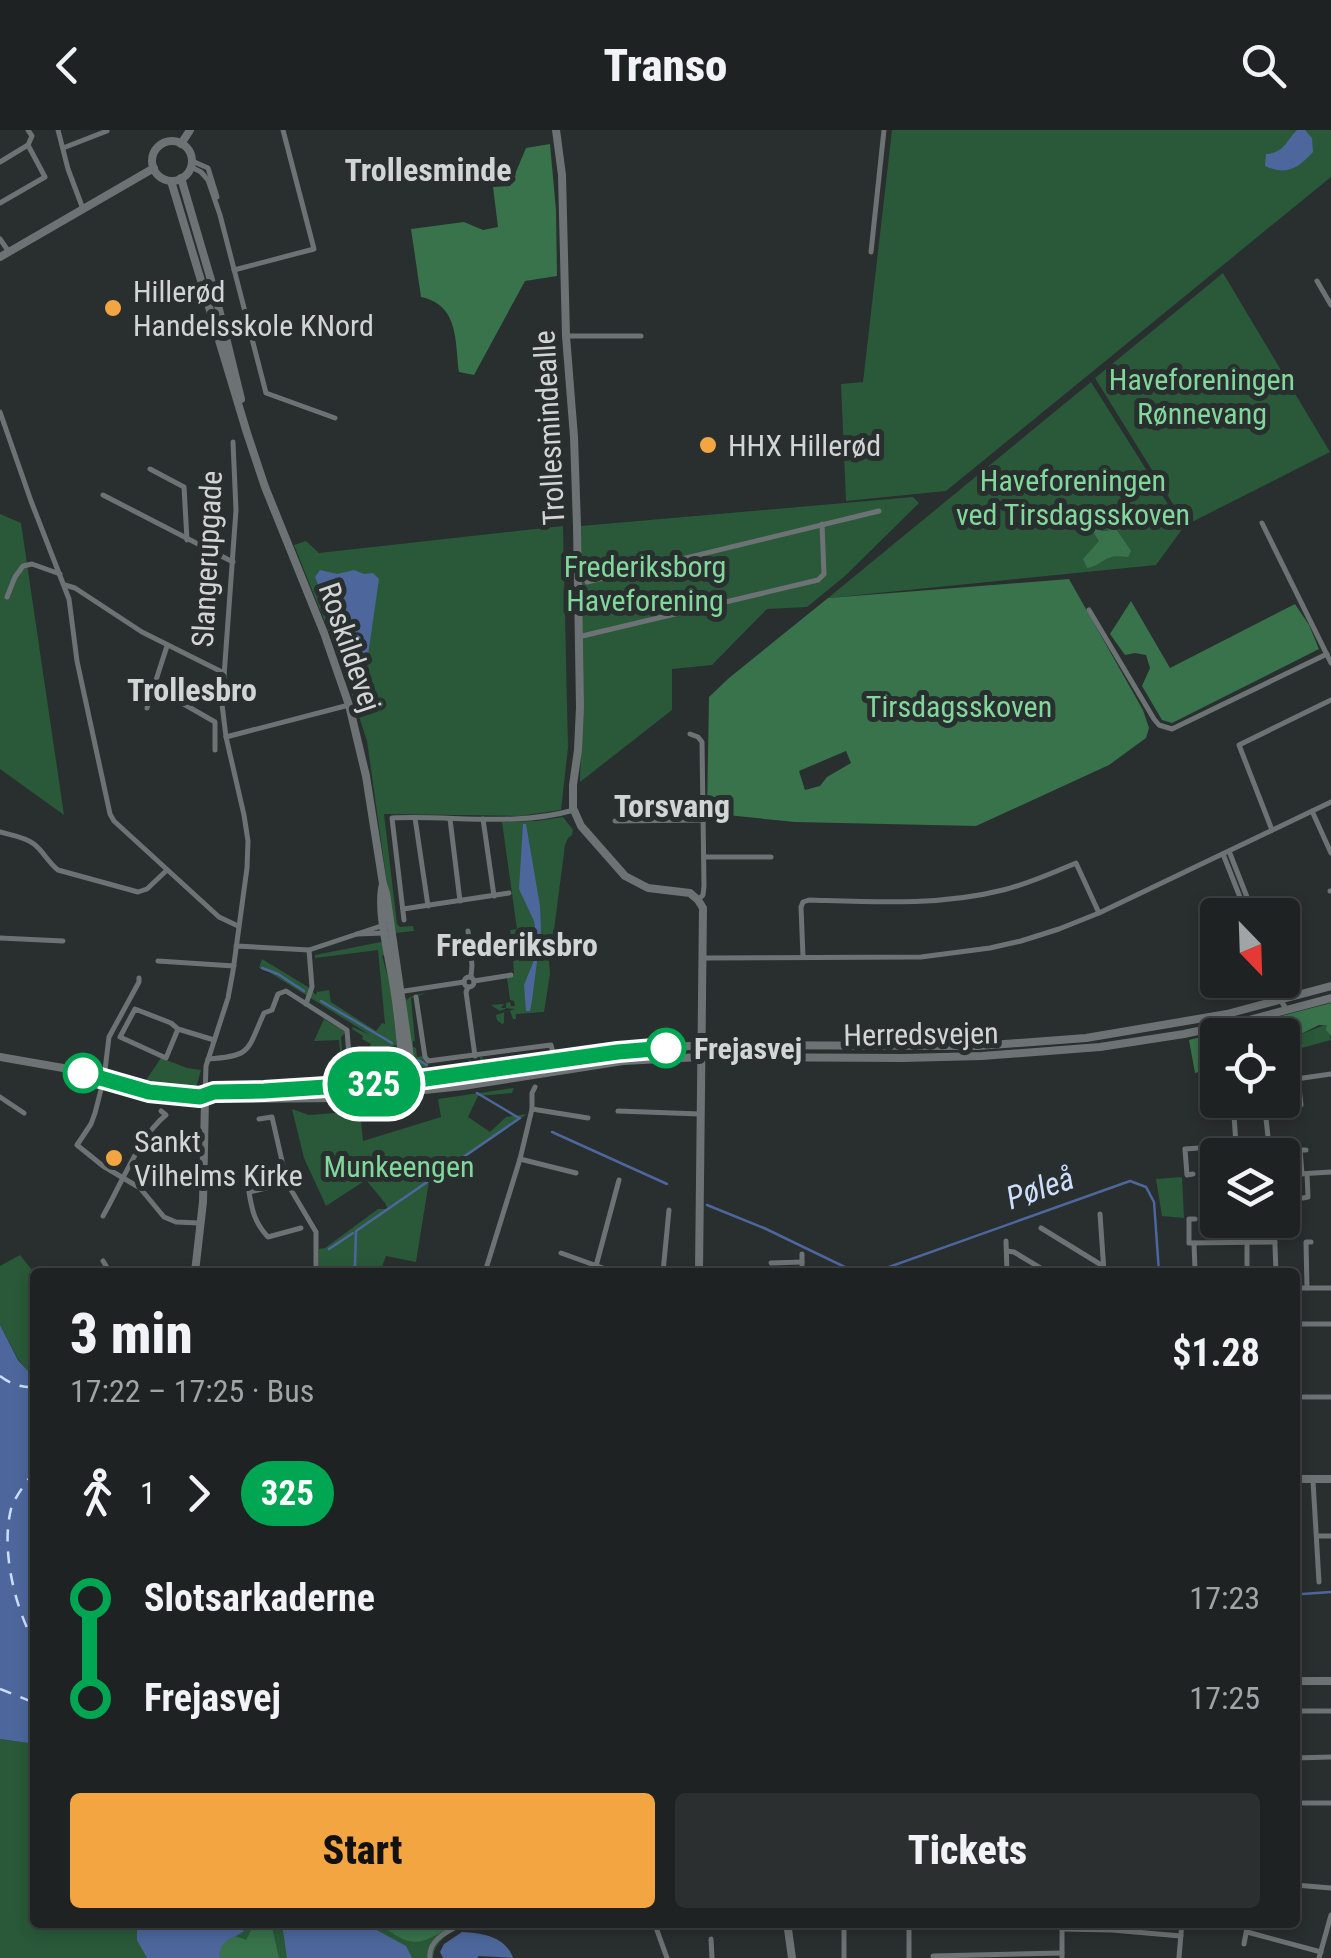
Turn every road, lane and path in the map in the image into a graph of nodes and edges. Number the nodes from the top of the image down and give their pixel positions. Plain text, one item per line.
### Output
1 (28, 130) edge
2 (58, 130) edge
3 (190, 130) edge
4 (283, 130) edge
5 (556, 130) edge
6 (884, 130) edge
7 (106, 131) edge
8 (164, 131) edge
9 (168, 142) junction
10 (182, 144) junction
11 (28, 145) junction
12 (63, 148) junction
13 (0, 162) edge
14 (191, 164) junction
15 (154, 168) junction
16 (182, 178) junction
17 (171, 180) junction
18 (0, 204) edge
19 (83, 208) junction
20 (0, 238) edge
21 (871, 252) dead end
22 (4, 255) edge
23 (234, 270) junction
24 (211, 279) junction
25 (1317, 281) dead end
26 (200, 282) junction
27 (1331, 305) edge
28 (566, 336) junction
29 (641, 336) dead end
30 (0, 412) edge
31 (335, 418) dead end
32 (247, 433) junction
33 (233, 442) dead end
34 (150, 469) dead end
35 (103, 494) dead end
36 (879, 511) dead end
37 (822, 524) junction
38 (1262, 524) dead end
39 (187, 540) junction
40 (234, 562) junction
41 (60, 574) junction
42 (587, 582) dead end
43 (64, 585) junction
44 (7, 596) dead end
45 (1089, 610) dead end
46 (578, 638) junction
47 (167, 646) junction
48 (1327, 654) junction
49 (1331, 662) edge
50 (224, 673) junction
51 (154, 687) junction
52 (1331, 700) edge
53 (349, 706) junction
54 (147, 708) dead end
55 (690, 734) dead end
56 (226, 737) junction
57 (215, 750) dead end
58 (1331, 802) edge
59 (574, 810) junction
60 (1312, 811) junction
61 (414, 818) junction
62 (450, 818) junction
63 (483, 818) junction
64 (703, 820) junction
65 (615, 821) dead end
66 (1272, 830) junction
67 (0, 832) edge
68 (1226, 852) junction
69 (1331, 853) edge
70 (704, 857) junction
71 (770, 857) dead end
72 (168, 870) junction
73 (509, 894) dead end
74 (494, 896) junction
75 (1244, 898) edge
76 (698, 900) junction
77 (460, 901) junction
78 (428, 906) junction
79 (403, 910) junction
80 (1099, 913) junction
81 (404, 920) dead end
82 (238, 926) junction
83 (386, 928) junction
84 (468, 931) dead end
85 (0, 938) edge
86 (63, 941) dead end
87 (236, 946) junction
88 (309, 950) junction
89 (702, 958) junction
90 (802, 958) junction
91 (158, 962) dead end
92 (234, 966) junction
93 (511, 975) dead end
94 (138, 978) dead end
95 (473, 979) junction
96 (466, 984) junction
97 (1331, 986) edge
98 (398, 992) junction
99 (416, 997) dead end
100 (1283, 998) edge
101 (1331, 998) edge
102 (1285, 1003) junction
103 (306, 1004) junction
104 (178, 1029) junction
105 (214, 1040) junction
106 (701, 1045) junction
107 (0, 1056) edge
108 (349, 1056) dead end
109 (475, 1056) junction
110 (701, 1057) junction
111 (208, 1058) junction
112 (555, 1060) junction
113 (1331, 1074) edge
114 (104, 1078) junction
115 (1300, 1079) edge
116 (409, 1081) junction
117 (535, 1087) dead end
118 (410, 1092) junction
119 (0, 1097) edge
120 (205, 1097) junction
121 (532, 1109) junction
122 (160, 1110) dead end
123 (618, 1111) dead end
124 (24, 1112) dead end
125 (700, 1114) junction
126 (588, 1118) dead end
127 (259, 1119) dead end
128 (1200, 1147) edge
129 (1306, 1150) dead end
130 (520, 1159) junction
131 (1331, 1172) edge
132 (576, 1173) dead end
133 (1193, 1174) dead end
134 (1300, 1174) edge
135 (1304, 1174) junction
136 (124, 1179) junction
137 (619, 1180) dead end
138 (287, 1183) junction
139 (1304, 1198) dead end
140 (669, 1210) dead end
141 (1100, 1214) dead end
142 (103, 1216) dead end
143 (1195, 1218) dead end
144 (202, 1223) junction
145 (301, 1228) dead end
146 (1042, 1228) dead end
147 (1243, 1238) edge
148 (1275, 1238) edge
149 (1006, 1240) dead end
150 (1244, 1242) junction
151 (1275, 1242) junction
152 (1310, 1242) dead end
153 (1194, 1243) junction
154 (1007, 1251) junction
155 (560, 1254) dead end
156 (802, 1254) dead end
157 (103, 1261) dead end
158 (802, 1262) junction
159 (772, 1263) dead end
160 (596, 1266) junction
161 (107, 1268) edge
162 (195, 1268) edge
163 (316, 1268) edge
164 (486, 1268) edge
165 (602, 1268) edge
166 (663, 1268) edge
167 (700, 1268) edge
168 (802, 1268) edge
169 (1007, 1268) edge
170 (1040, 1268) edge
171 (1102, 1268) edge
172 (1104, 1268) edge
173 (1195, 1268) edge
174 (1247, 1268) edge
175 (1276, 1268) edge
176 (1300, 1288) edge
177 (1306, 1288) junction
178 (1331, 1288) edge
179 (1300, 1324) edge
180 (1331, 1324) edge
181 (1300, 1397) edge
182 (1331, 1397) edge
183 (1300, 1479) edge
184 (1313, 1479) junction
185 (1331, 1479) edge
186 (1317, 1536) junction
187 (1331, 1536) edge
188 (1319, 1582) dead end
189 (1331, 1680) edge
190 (1300, 1681) edge
191 (1331, 1711) edge
192 (1300, 1712) edge
193 (1331, 1757) edge
194 (1300, 1758) edge
195 (1300, 1803) edge
196 (1331, 1803) edge
197 (1300, 1885) edge
198 (1331, 1888) edge
199 (1331, 1917) edge
200 (455, 1928) edge
201 (656, 1928) edge
202 (787, 1928) edge
203 (844, 1928) edge
204 (909, 1928) edge
205 (1062, 1928) edge
206 (1086, 1928) edge
207 (1181, 1928) edge
208 (1247, 1928) edge
209 (1246, 1932) junction
210 (1180, 1936) junction
211 (711, 1939) dead end
212 (1244, 1944) dead end
213 (1320, 1955) edge
214 (933, 1956) edge
215 (1062, 1956) edge
216 (1179, 1957) edge
217 (430, 1958) edge
218 (667, 1958) edge
219 (712, 1958) edge
220 (792, 1958) edge
221 (844, 1958) edge
222 (909, 1958) edge

1 - 11 street
2 - 12 street
3 - 10 street
4 - 23 street
5 - 28 street, Trollesmindealle
6 - 21 street
7 - 12 street
8 - 9 street
9 - 10 street
9 - 15 street
10 - 14 street
11 - 13 street
11 - 18 street
12 - 19 street
14 - 16 street
14 - 23 street
15 - 17 street
15 - 19 street
16 - 17 street
16 - 24 street, Roskildevej
17 - 26 street, Roskildevej
19 - 22 street
20 - 22 street
23 - 31 street
24 - 26 street
24 - 32 street, Roskildevej
25 - 27 street
26 - 32 street, Roskildevej
28 - 29 street
28 - 46 street, Trollesmindealle
30 - 41 street
32 - 53 street, Roskildevej
33 - 40 street, Slangerupgade
34 - 39 street
35 - 39 street
36 - 37 street
37 - 42 street
37 - 46 street
38 - 48 street
39 - 40 street
40 - 50 street, Slangerupgade
41 - 43 street
41 - 44 street
43 - 47 street
43 - 72 street
45 - 48 street
46 - 59 street, Trollesmindealle
47 - 50 street
47 - 51 street
48 - 49 street
50 - 56 street, Slangerupgade
51 - 54 street
51 - 57 street
52 - 66 street
53 - 56 street
53 - 83 street, Roskildevej
55 - 64 street
56 - 82 street, Slangerupgade
58 - 60 street
59 - 63 street
59 - 76 street
60 - 66 street
60 - 69 street
61 - 62 street
61 - 78 street
61 - 79 street
62 - 63 street
62 - 77 street
63 - 74 street
64 - 65 street
64 - 70 street
66 - 68 street
67 - 72 street
68 - 75 street
68 - 80 street
70 - 71 street
70 - 76 street
72 - 82 street
73 - 74 street
74 - 77 street
76 - 89 street
77 - 78 street
78 - 79 street
79 - 81 street
80 - 90 street
80 - 90 street
82 - 87 street, Slangerupgade
83 - 88 street
83 - 98 street, Roskildevej
84 - 95 street
85 - 86 street
87 - 88 street
87 - 92 street, Slangerupgade
88 - 103 street
89 - 90 street
89 - 106 street
91 - 92 street
92 - 105 street, Slangerupgade
93 - 95 street
94 - 114 street
95 - 96 street
96 - 98 street
96 - 109 street
97 - 102 street, Herredsvejen
98 - 116 street, Roskildevej
99 - 109 street
100 - 102 street
101 - 102 street, Herredsvejen
102 - 106 street, Herredsvejen
102 - 110 street, Herredsvejen
103 - 108 street
103 - 111 street
104 - 104 street
104 - 105 street
105 - 111 street, Slangerupgade
106 - 110 street
106 - 112 street, Herredsvejen
107 - 114 street
109 - 112 street
110 - 118 street, Herredsvejen
110 - 125 street
111 - 120 street, Slangerupgade
112 - 116 street, Herredsvejen
113 - 115 street
114 - 120 street
114 - 136 street
116 - 118 street, Roskildevej
116 - 120 street, Herredsvejen
117 - 121 street
118 - 120 street, Herredsvejen
119 - 124 street
120 - 144 street, Slangerupgade
121 - 126 street
121 - 130 street
122 - 136 street
123 - 125 street
125 - 167 street
127 - 138 street
128 - 133 street
129 - 135 street
130 - 132 street
130 - 164 street
131 - 135 street
134 - 135 street
135 - 139 street
136 - 142 street
136 - 144 street
137 - 160 street
138 - 145 street
138 - 163 street
140 - 166 street
141 - 172 street
143 - 153 street
144 - 162 street, Slangerupgade
146 - 171 street
147 - 150 street
148 - 151 street
149 - 154 street
150 - 151 street
150 - 153 street
150 - 174 street
151 - 175 street
152 - 177 street
153 - 173 street
154 - 169 street
154 - 170 street
155 - 160 street
156 - 158 street
157 - 161 street
158 - 159 street
158 - 168 street
160 - 165 street
176 - 177 street
177 - 178 street
179 - 180 street
181 - 182 street
183 - 184 street
184 - 185 street
184 - 186 street
186 - 187 street
186 - 188 street
189 - 190 street
191 - 192 street
193 - 194 street
195 - 196 street
197 - 198 street
199 - 213 street
200 - 217 street
201 - 218 street
202 - 220 street
203 - 221 street
204 - 222 street
205 - 215 street
206 - 210 street
207 - 210 street
208 - 209 street
209 - 212 street
209 - 213 street
210 - 216 street
211 - 219 street
214 - 215 street

